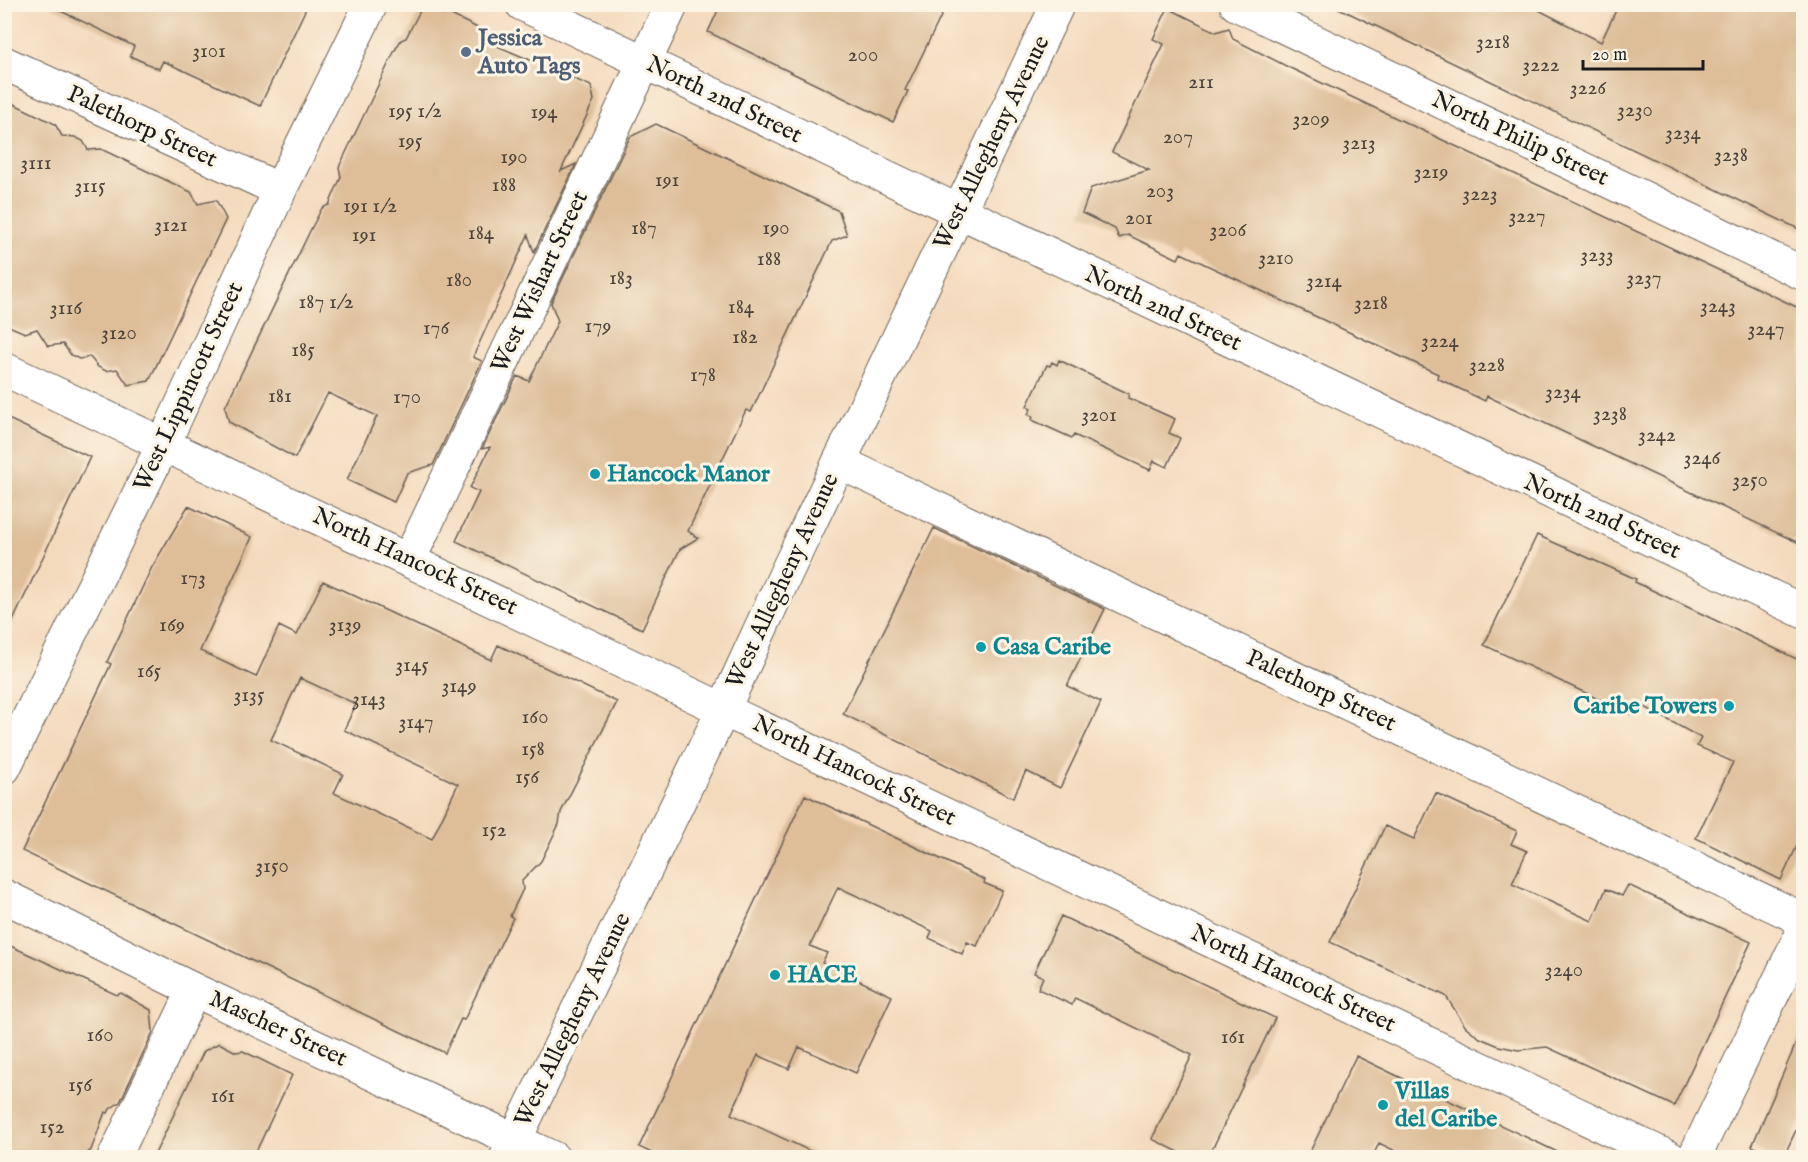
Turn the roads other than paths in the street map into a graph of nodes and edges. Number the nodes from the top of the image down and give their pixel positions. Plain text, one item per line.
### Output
1 (371, 4) edge
2 (522, 4) edge
3 (672, 4) edge
4 (1058, 4) edge
5 (1236, 4) edge
6 (644, 61) junction
7 (4, 63) edge
8 (280, 190) junction
9 (958, 212) junction
10 (1803, 274) edge
11 (4, 369) edge
12 (164, 444) junction
13 (838, 462) junction
14 (409, 560) junction
15 (1803, 612) edge
16 (724, 708) junction
17 (4, 768) edge
18 (4, 897) edge
19 (1803, 920) edge
20 (1803, 929) edge
21 (194, 990) junction
22 (510, 1148) edge
23 (114, 1158) edge
24 (553, 1158) edge
25 (1670, 1158) edge
26 (1694, 1158) edge

1 - 8 street, West Lippincott Street
2 - 6 street, North 2nd Street
3 - 6 street, West Wishart Street
4 - 9 street, West Allegheny Avenue
5 - 10 street, North Philip Street
6 - 9 street, North 2nd Street
6 - 14 street, West Wishart Street
7 - 8 street, Palethorp Street
8 - 12 street, West Lippincott Street
9 - 13 street, West Allegheny Avenue
9 - 15 street, North 2nd Street
11 - 12 street, North Hancock Street
12 - 14 street, North Hancock Street
12 - 17 street, West Lippincott Street
13 - 16 street, West Allegheny Avenue
13 - 19 street, Palethorp Street
14 - 16 street, North Hancock Street
16 - 22 street, West Allegheny Avenue
16 - 25 street, North Hancock Street
18 - 21 street, Mascher Street
20 - 26 street
21 - 22 street, Mascher Street
21 - 23 street
22 - 24 street, Mascher Street

